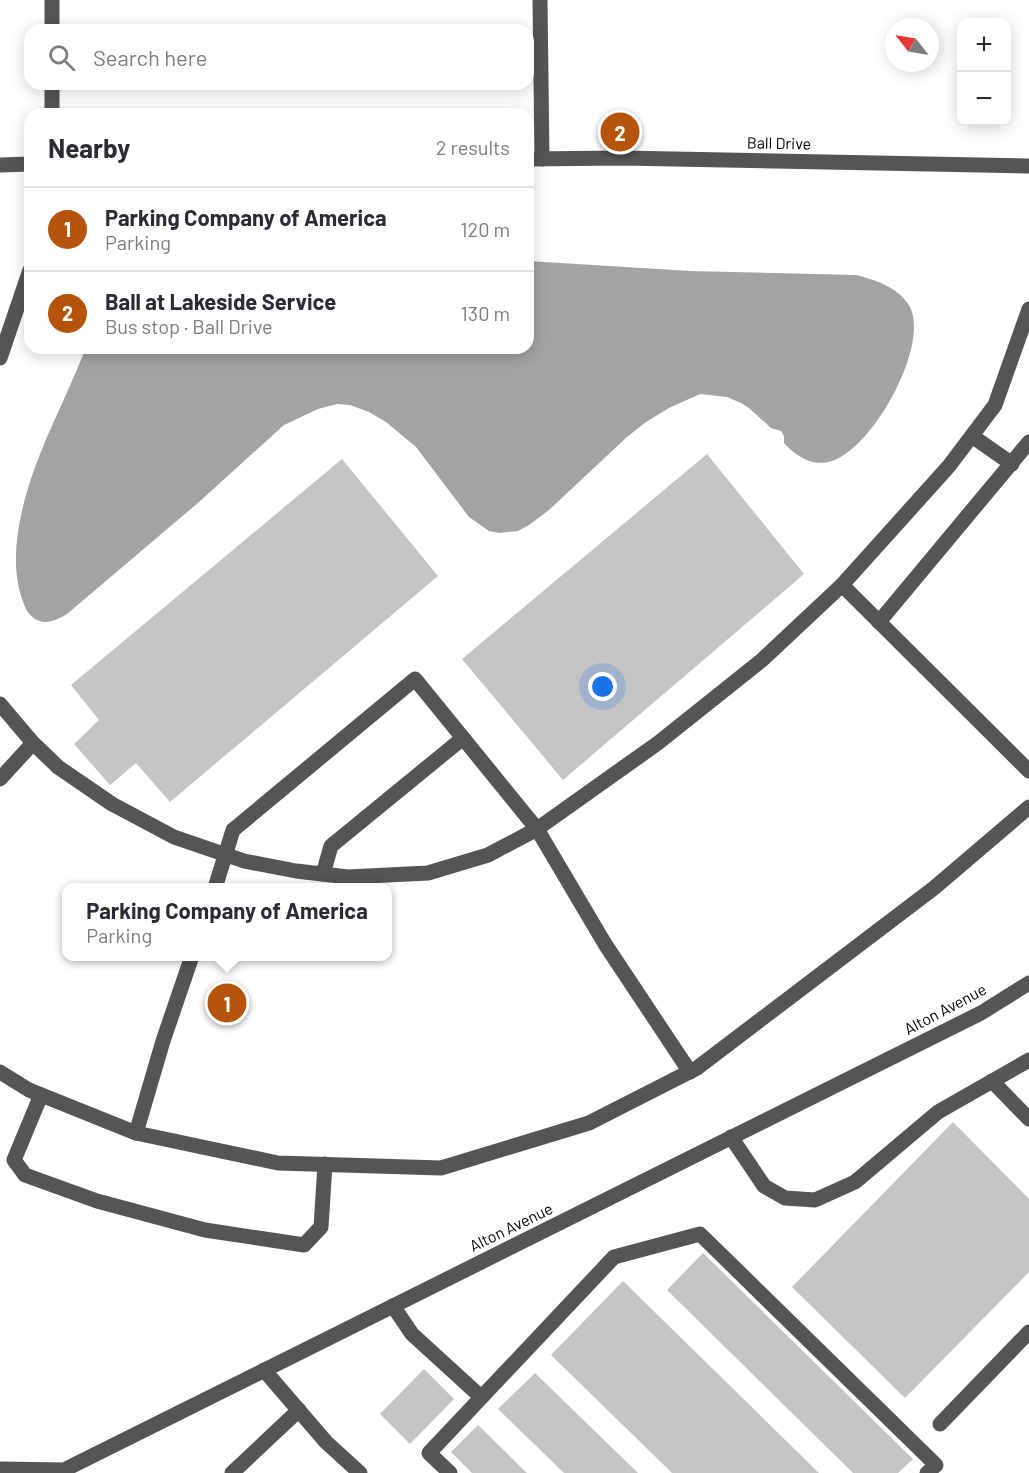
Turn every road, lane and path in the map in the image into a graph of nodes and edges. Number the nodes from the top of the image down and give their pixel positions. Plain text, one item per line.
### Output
1 (52, 0) edge
2 (540, 0) edge
3 (52, 24) edge
4 (52, 90) edge
5 (52, 108) edge
6 (535, 159) edge
7 (0, 165) edge
8 (24, 165) edge
9 (1029, 166) edge
10 (24, 288) edge
11 (1029, 309) edge
12 (0, 358) edge
13 (972, 436) junction
14 (1029, 442) edge
15 (1012, 464) junction
16 (842, 585) junction
17 (879, 621) junction
18 (0, 704) edge
19 (463, 738) junction
20 (33, 743) junction
21 (1029, 771) edge
22 (0, 779) edge
23 (1029, 807) edge
24 (537, 829) junction
25 (226, 855) junction
26 (323, 874) junction
27 (217, 883) edge
28 (191, 961) edge
29 (1029, 983) edge
30 (1029, 1060) edge
31 (0, 1072) edge
32 (690, 1072) junction
33 (992, 1081) junction
34 (41, 1095) junction
35 (1029, 1119) edge
36 (136, 1133) junction
37 (731, 1137) junction
38 (325, 1164) junction
39 (393, 1306) junction
40 (1029, 1332) edge
41 (264, 1370) junction
42 (481, 1397) junction
43 (299, 1410) junction
44 (940, 1424) dead end
45 (0, 1470) edge
46 (30, 1472) edge
47 (232, 1473) edge
48 (360, 1473) edge
49 (450, 1473) edge
50 (927, 1473) edge

1 - 3 street
2 - 6 street
4 - 5 street
6 - 9 street, Ball Drive
7 - 8 street
10 - 12 street
11 - 13 street
13 - 15 street
13 - 16 street
14 - 15 street
15 - 17 street
16 - 17 street
16 - 24 street
17 - 21 street
18 - 20 street
19 - 24 street
19 - 25 street
19 - 26 street
20 - 22 street
20 - 25 street
23 - 32 street
24 - 26 street
24 - 32 street
25 - 26 street
25 - 27 street
28 - 36 street
29 - 37 street, Alton Avenue
30 - 33 street
31 - 34 street
32 - 38 street
33 - 35 street
33 - 37 street
34 - 36 street
34 - 38 street
36 - 38 street
37 - 39 street, Alton Avenue
39 - 41 street, Alton Avenue
39 - 42 street
40 - 44 street
41 - 43 street
41 - 46 street, Alton Avenue
42 - 49 street
42 - 50 street
43 - 47 street
43 - 48 street
45 - 46 street, Alton Avenue

